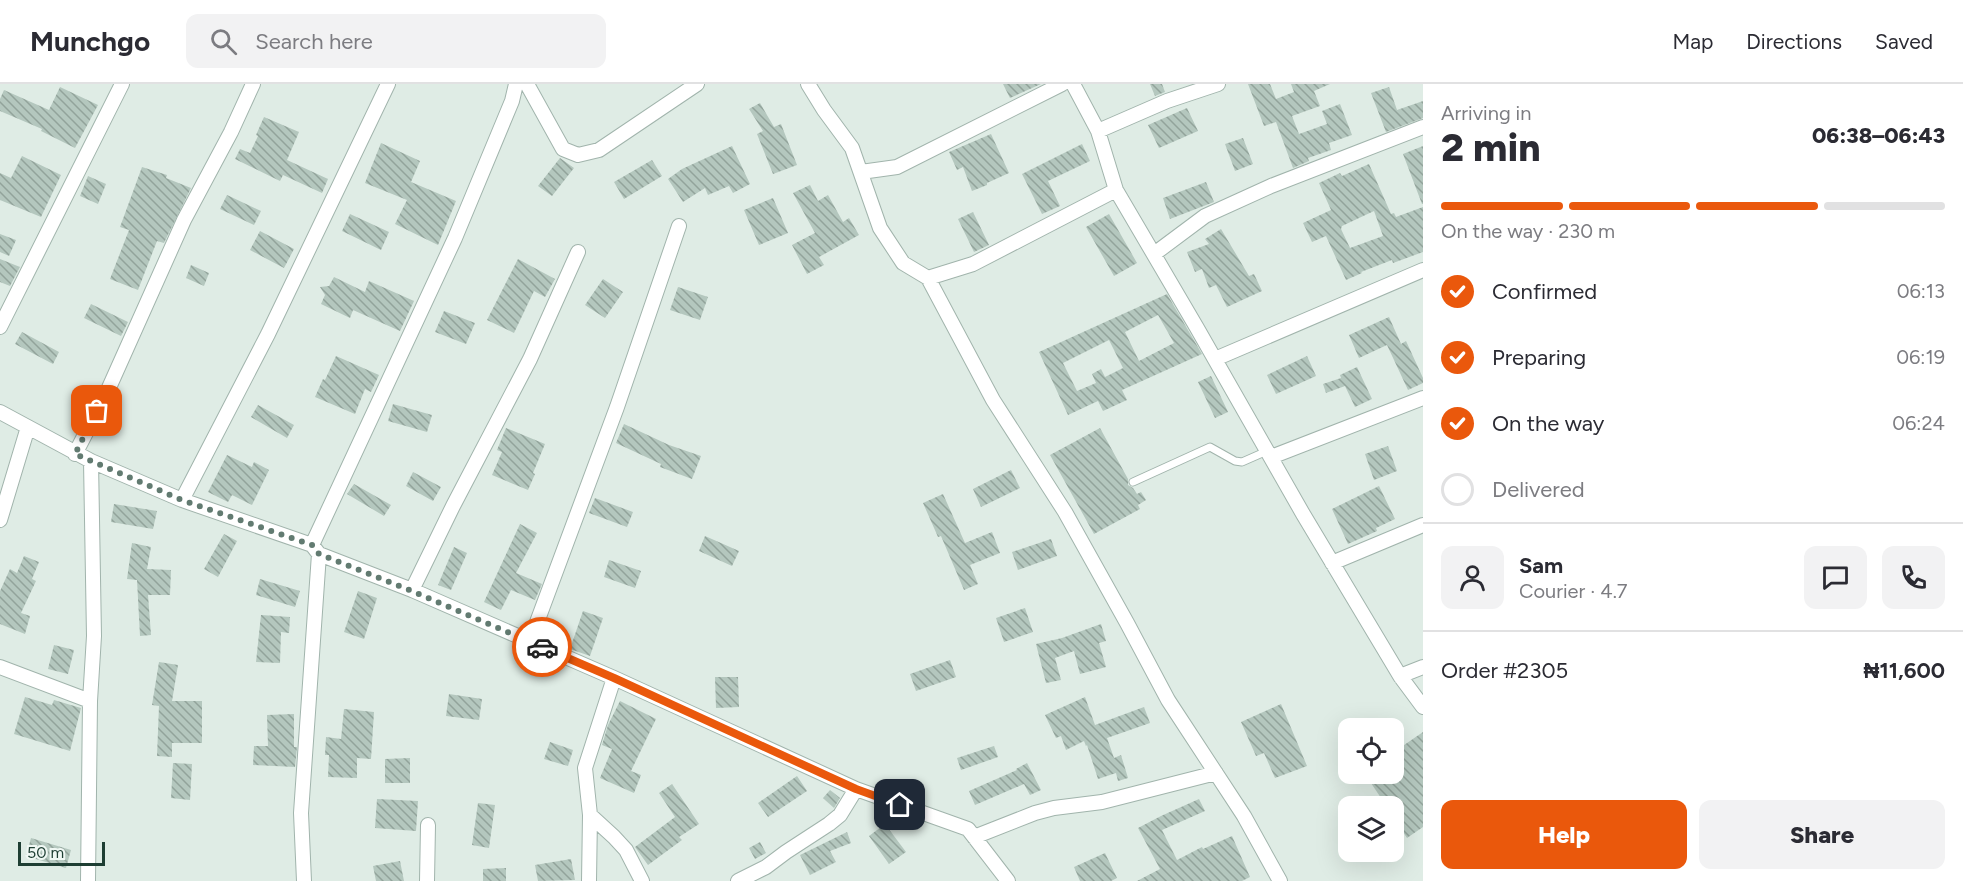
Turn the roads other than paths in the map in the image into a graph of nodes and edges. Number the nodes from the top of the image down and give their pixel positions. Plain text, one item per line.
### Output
1 (122, 84) edge
2 (254, 84) edge
3 (388, 84) edge
4 (516, 84) edge
5 (527, 84) edge
6 (697, 84) edge
7 (808, 84) edge
8 (1062, 84) edge
9 (1073, 84) edge
10 (1218, 84) edge
11 (1423, 127) edge
12 (1098, 131) junction
13 (861, 172) junction
14 (1116, 190) junction
15 (679, 226) dead end
16 (578, 252) dead end
17 (1154, 254) junction
18 (1423, 270) edge
19 (928, 278) junction
20 (0, 327) edge
21 (1215, 359) junction
22 (1423, 398) edge
23 (0, 412) edge
24 (28, 426) junction
25 (75, 454) junction
26 (1269, 454) junction
27 (91, 461) junction
28 (1133, 482) dead end
29 (182, 500) junction
30 (0, 520) edge
31 (1423, 525) edge
32 (316, 549) junction
33 (1332, 563) junction
34 (412, 591) junction
35 (530, 641) junction
36 (0, 667) edge
37 (1423, 667) edge
38 (1400, 676) junction
39 (614, 678) junction
40 (90, 701) junction
41 (1423, 707) edge
42 (1216, 773) junction
43 (856, 789) junction
44 (590, 815) junction
45 (428, 825) dead end
46 (974, 837) junction
47 (88, 881) edge
48 (304, 881) edge
49 (427, 881) edge
50 (589, 881) edge
51 (642, 881) edge
52 (738, 881) edge
53 (1008, 881) edge
54 (1280, 881) edge

1 - 20 street
2 - 25 street
3 - 29 street
4 - 32 street
5 - 6 street
7 - 13 street
8 - 13 street
9 - 12 street
10 - 12 street
11 - 17 street
12 - 14 street
13 - 19 street
14 - 17 street
14 - 19 street
15 - 35 street
16 - 34 street
17 - 21 street
18 - 21 street
19 - 42 street
21 - 26 street
22 - 26 street
23 - 24 street
24 - 25 street
24 - 30 street
25 - 27 street
26 - 28 lane
26 - 33 street
27 - 29 street
27 - 40 street
29 - 32 street
31 - 33 street
32 - 34 street
32 - 48 street
33 - 38 street
34 - 35 street
35 - 39 street
36 - 40 street
37 - 38 street
38 - 41 street
39 - 43 street
39 - 44 street
40 - 47 street
42 - 46 street
42 - 54 street
43 - 46 street
43 - 52 street
44 - 50 street
44 - 51 street
45 - 49 street
46 - 53 street

